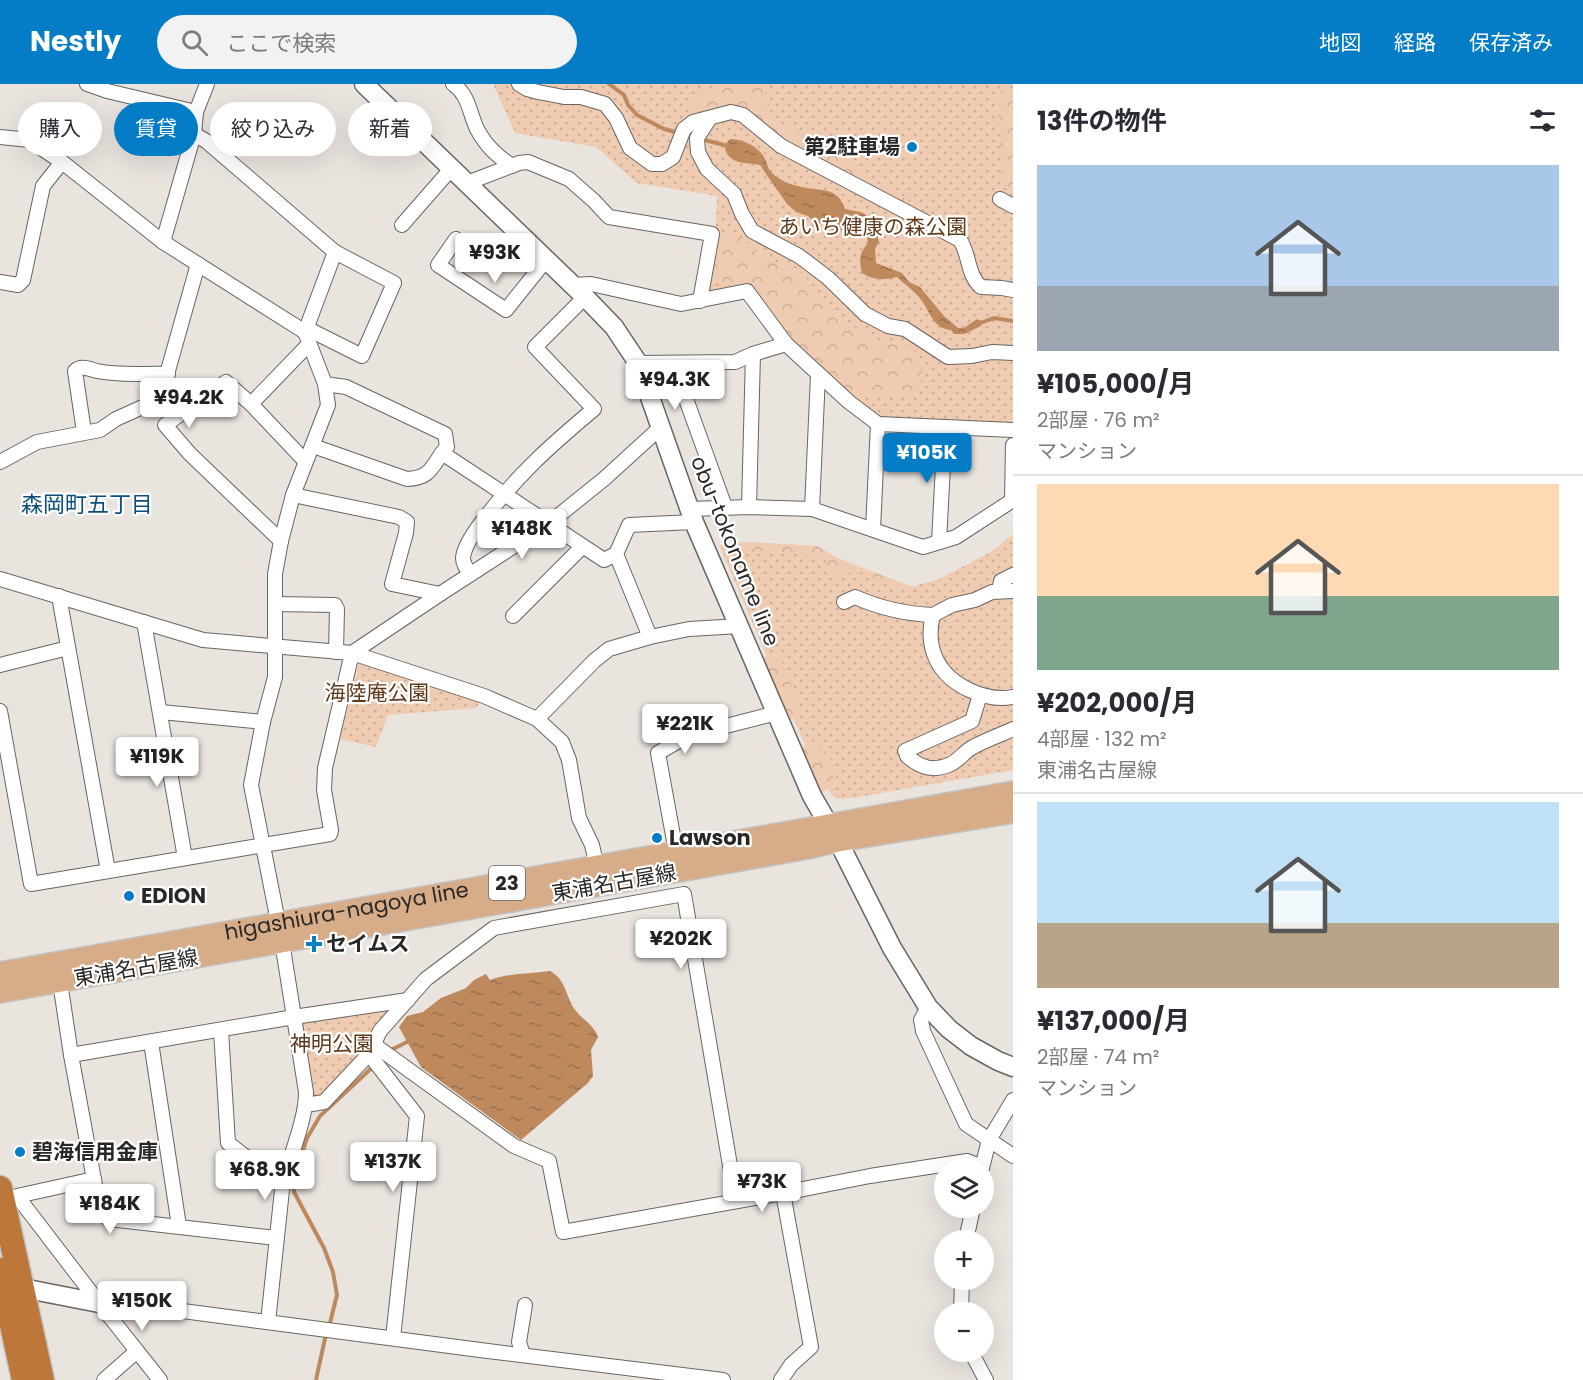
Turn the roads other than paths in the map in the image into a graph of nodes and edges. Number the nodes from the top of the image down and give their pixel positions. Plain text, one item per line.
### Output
1 (87, 84) edge
2 (207, 84) edge
3 (364, 84) edge
4 (453, 84) edge
5 (519, 84) edge
6 (154, 102) edge
7 (198, 107) edge
8 (710, 118) junction
9 (0, 137) edge
10 (198, 137) edge
11 (188, 156) edge
12 (62, 162) junction
13 (513, 166) junction
14 (451, 169) junction
15 (467, 183) junction
16 (1000, 199) dead end
17 (1013, 206) edge
18 (402, 225) dead end
19 (456, 238) dead end
20 (163, 242) junction
21 (335, 252) junction
22 (546, 260) junction
23 (198, 264) junction
24 (0, 282) edge
25 (1013, 290) edge
26 (579, 291) junction
27 (700, 302) junction
28 (307, 335) junction
29 (786, 344) junction
30 (1013, 353) edge
31 (753, 354) junction
32 (638, 363) junction
33 (673, 363) junction
34 (168, 374) junction
35 (818, 375) junction
36 (325, 384) junction
37 (251, 404) junction
38 (878, 424) junction
39 (661, 427) junction
40 (945, 427) junction
41 (1013, 430) edge
42 (84, 432) junction
43 (1013, 445) edge
44 (313, 446) junction
45 (442, 453) junction
46 (305, 461) junction
47 (0, 462) edge
48 (503, 494) junction
49 (292, 495) junction
50 (1012, 500) edge
51 (725, 507) junction
52 (750, 507) junction
53 (812, 509) junction
54 (692, 515) junction
55 (548, 524) junction
56 (873, 529) junction
57 (281, 541) junction
58 (939, 542) junction
59 (582, 547) junction
60 (616, 554) junction
61 (471, 574) junction
62 (1013, 575) edge
63 (0, 579) edge
64 (1006, 591) edge
65 (440, 594) junction
66 (59, 596) junction
67 (844, 602) dead end
68 (275, 603) junction
69 (933, 615) junction
70 (513, 616) dead end
71 (144, 622) junction
72 (740, 626) junction
73 (650, 637) junction
74 (275, 646) junction
75 (68, 648) junction
76 (336, 652) junction
77 (352, 653) junction
78 (0, 665) edge
79 (980, 695) junction
80 (1013, 697) edge
81 (0, 711) edge
82 (161, 712) junction
83 (777, 713) junction
84 (537, 719) junction
85 (263, 722) junction
86 (1013, 729) edge
87 (1013, 792) edge
88 (1013, 812) edge
89 (833, 833) junction
90 (264, 845) junction
91 (676, 852) junction
92 (185, 858) junction
93 (597, 867) junction
94 (108, 871) junction
95 (280, 933) junction
96 (0, 973) edge
97 (60, 981) junction
98 (0, 992) edge
99 (408, 1000) junction
100 (928, 1007) junction
101 (294, 1017) junction
102 (221, 1030) junction
103 (152, 1042) junction
104 (371, 1049) junction
105 (71, 1055) junction
106 (1013, 1067) edge
107 (1013, 1100) edge
108 (306, 1104) junction
109 (989, 1140) junction
110 (1013, 1156) edge
111 (984, 1158) edge
112 (934, 1166) edge
113 (286, 1168) junction
114 (94, 1179) junction
115 (0, 1188) edge
116 (783, 1194) junction
117 (736, 1201) junction
118 (179, 1226) junction
119 (276, 1238) junction
120 (6, 1281) edge
121 (99, 1303) junction
122 (525, 1305) dead end
123 (268, 1322) junction
124 (393, 1338) junction
125 (8, 1345) edge
126 (137, 1351) junction
127 (523, 1355) junction
128 (976, 1362) edge
129 (24, 1380) edge
130 (42, 1380) edge
131 (104, 1380) edge
132 (160, 1380) edge
133 (723, 1380) edge
134 (781, 1380) edge
135 (986, 1380) edge

1 - 6 street
2 - 7 street
3 - 14 main road, obu-tokoname line
4 - 13 street
5 - 8 street
8 - 25 street
8 - 30 street
9 - 12 street
10 - 21 street
11 - 20 street
12 - 20 street
12 - 24 street
13 - 15 street
13 - 27 street
14 - 15 main road, obu-tokoname line
14 - 18 street
15 - 22 main road, obu-tokoname line
16 - 17 street
19 - 22 street
20 - 23 street
21 - 28 street
21 - 28 street
22 - 26 main road, obu-tokoname line
23 - 28 street
23 - 34 street
26 - 27 street
26 - 32 main road, obu-tokoname line
26 - 48 street
27 - 29 street
28 - 36 street
28 - 37 street
29 - 31 street
29 - 35 street
31 - 33 street
31 - 52 street
32 - 33 street
32 - 39 main road, obu-tokoname line
33 - 51 street
34 - 42 street
34 - 42 street
35 - 38 street
35 - 53 street
36 - 44 street
36 - 45 street
37 - 46 street
37 - 57 street
38 - 40 street
38 - 56 street
39 - 54 main road, obu-tokoname line
39 - 55 street
40 - 41 street
40 - 58 street
42 - 47 street
43 - 50 street
44 - 45 street
44 - 46 street
45 - 48 street
46 - 49 street
48 - 55 street
48 - 61 street
49 - 57 street
49 - 65 street
50 - 58 street
51 - 52 street
51 - 54 street
52 - 53 street
53 - 56 street
54 - 60 street
54 - 72 main road, obu-tokoname line
55 - 59 street
55 - 61 street
56 - 58 street
57 - 68 street
59 - 60 street
59 - 70 street
60 - 73 street
61 - 65 street
62 - 64 street
63 - 66 street
64 - 69 street
65 - 77 street
66 - 71 street
66 - 75 street
67 - 69 street
68 - 74 street
68 - 76 street
69 - 79 street
71 - 74 street
71 - 82 street
72 - 73 street
72 - 83 main road, obu-tokoname line
73 - 84 street
74 - 76 street
74 - 85 street
75 - 78 street
75 - 94 street
76 - 77 street
77 - 84 street
77 - 90 street
79 - 80 street
79 - 86 street
81 - 94 street
82 - 85 street
82 - 92 street
83 - 89 main road, obu-tokoname line
83 - 91 street
84 - 93 street
85 - 90 street
87 - 89 main road, higashiura-nagoya line / 23
88 - 89 main road, higashiura-nagoya line / 23
89 - 91 main road, higashiura-nagoya line / 23
89 - 95 main road, 東浦名古屋線 / 23
89 - 100 main road, obu-tokoname line
90 - 92 street
90 - 95 street
91 - 93 main road, higashiura-nagoya line / 23
92 - 94 street
93 - 95 main road, higashiura-nagoya line / 23
95 - 96 main road, higashiura-nagoya line / 23
95 - 97 main road, 東浦名古屋線 / 23
95 - 101 street
97 - 98 main road, 東浦名古屋線 / 23
97 - 105 street
99 - 101 street
99 - 104 street
99 - 117 street
100 - 106 main road, obu-tokoname line
100 - 109 street
101 - 102 street
101 - 108 street
102 - 103 street
102 - 113 street
103 - 105 street
103 - 118 street
104 - 108 street
104 - 117 street
104 - 124 street
105 - 114 street
107 - 109 street
108 - 113 street
109 - 110 street
109 - 111 street
112 - 116 street
113 - 119 street
114 - 118 street
114 - 121 street
115 - 120 highway
116 - 117 street
116 - 134 street
118 - 119 street
119 - 123 street
120 - 121 main road
120 - 125 highway
120 - 130 highway
121 - 123 street
121 - 126 street
122 - 127 street
123 - 124 street
124 - 127 street
125 - 129 highway
126 - 131 street
126 - 132 street
127 - 133 street
128 - 135 street

